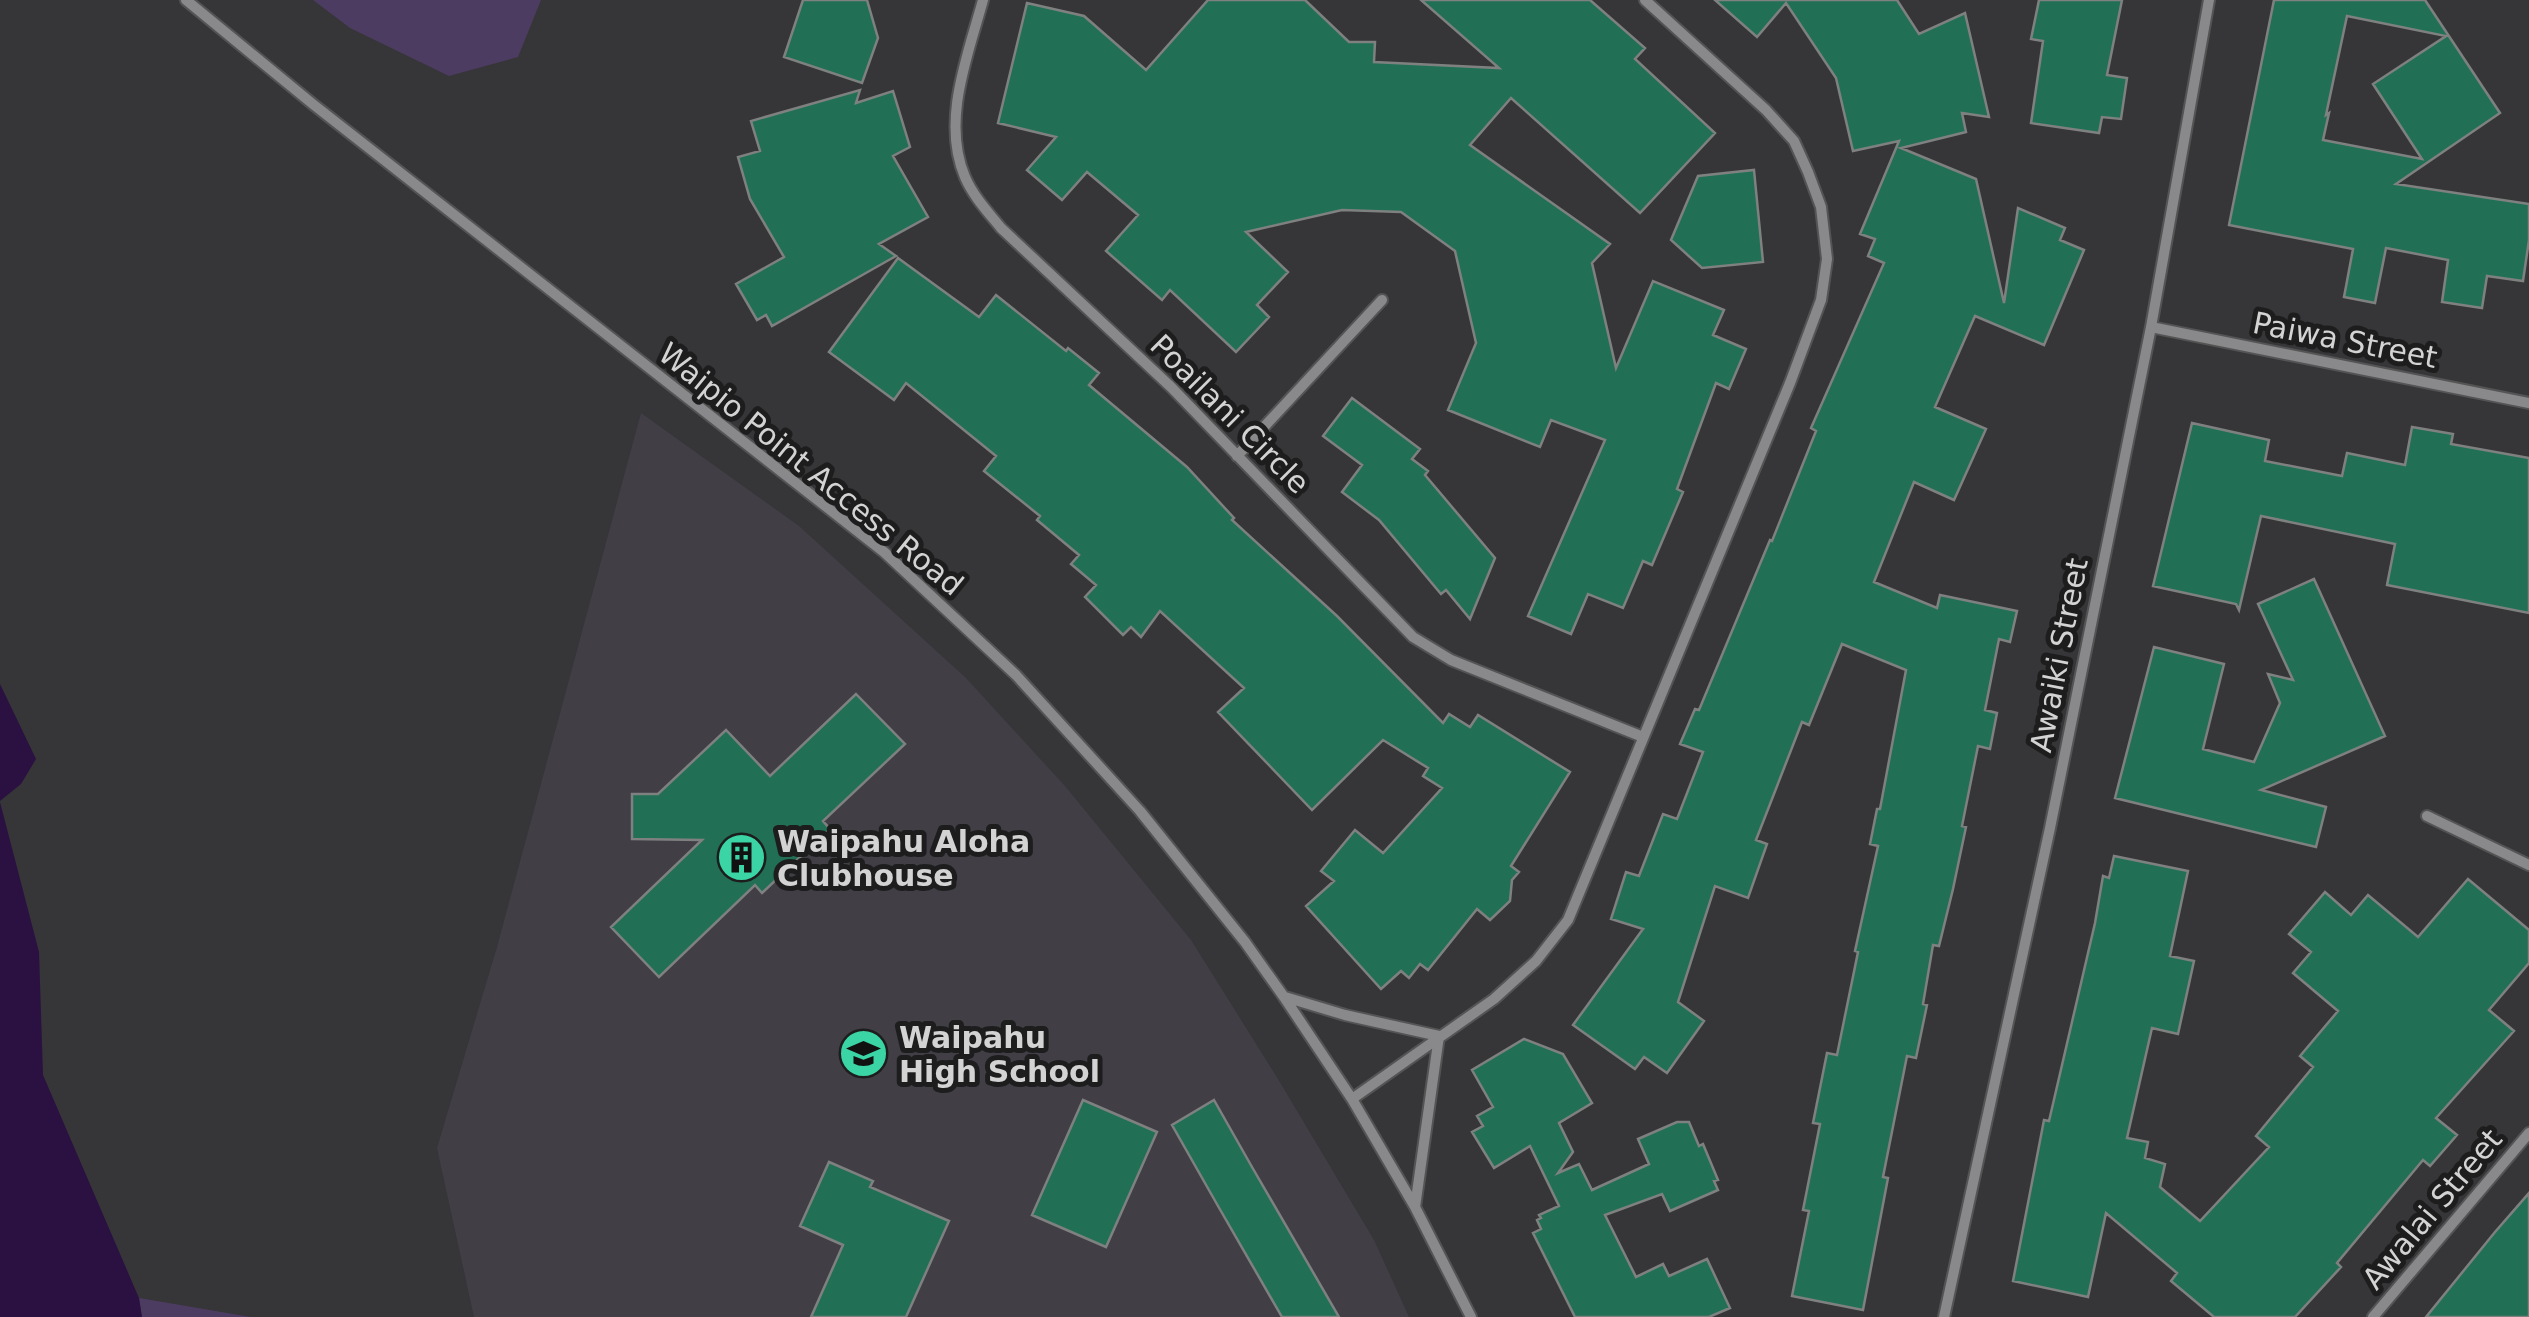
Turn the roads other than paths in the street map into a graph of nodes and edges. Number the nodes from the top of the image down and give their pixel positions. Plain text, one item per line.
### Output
1 (186, 0) edge
2 (983, 0) edge
3 (1645, 0) edge
4 (2208, 0) edge
5 (1382, 300) dead end
6 (2151, 328) junction
7 (2529, 403) edge
8 (1238, 456) junction
9 (1643, 737) junction
10 (2427, 816) dead end
11 (2529, 865) edge
12 (1284, 996) junction
13 (1439, 1036) junction
14 (1352, 1099) junction
15 (2529, 1134) edge
16 (1414, 1206) junction
17 (1472, 1317) edge
18 (1944, 1317) edge
19 (2373, 1317) edge

1 - 12 street, Waipio Point Access Road
2 - 8 street, Poailani Circle
3 - 9 street
4 - 6 street, Awaiki Street
5 - 8 street
6 - 7 street, Paiwa Street
6 - 18 street, Awaiki Street
8 - 9 street, Poailani Circle
9 - 13 street
10 - 11 street
12 - 13 street
12 - 14 street, Waipio Point Access Road
13 - 14 street
13 - 16 street
14 - 16 street, Waipio Point Access Road
15 - 19 street, Awalai Street
16 - 17 street, Waipio Point Access Road

